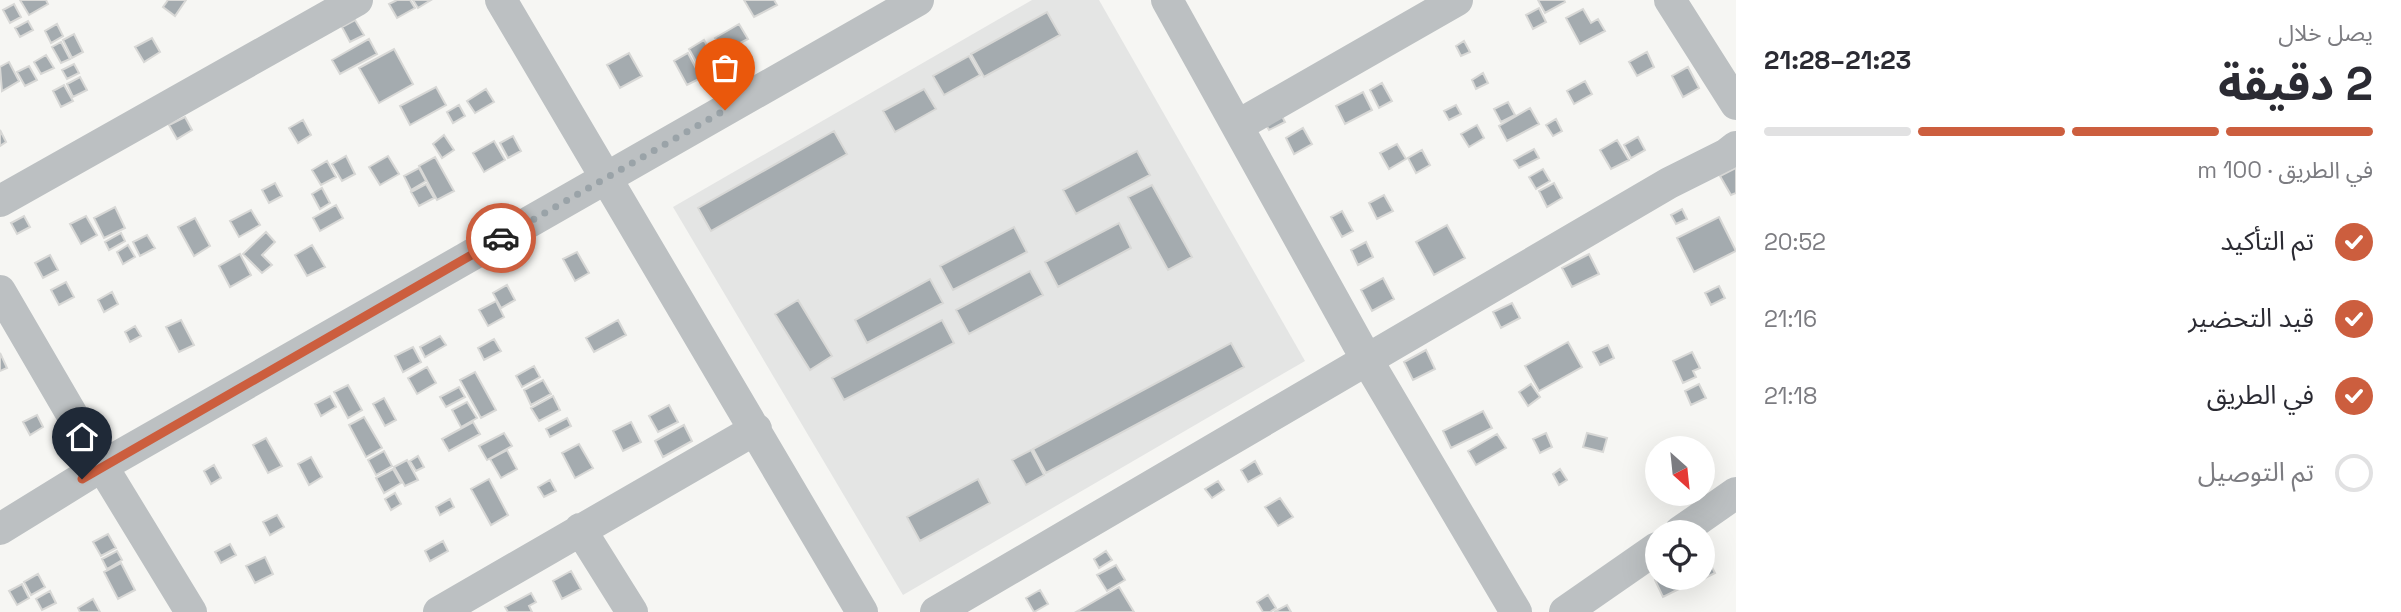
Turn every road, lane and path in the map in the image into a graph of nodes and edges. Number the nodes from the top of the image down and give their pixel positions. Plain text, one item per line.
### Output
1 (357, 0) edge
2 (501, 0) edge
3 (918, 0) edge
4 (1167, 0) edge
5 (1457, 0) edge
6 (1670, 0) edge
7 (1736, 104) edge
8 (1237, 126) junction
9 (1736, 147) edge
10 (605, 179) junction
11 (0, 201) edge
12 (0, 291) edge
13 (1367, 360) junction
14 (756, 429) junction
15 (102, 466) junction
16 (1736, 493) edge
17 (1697, 520) edge
18 (0, 529) edge
19 (580, 529) junction
20 (1645, 556) edge
21 (191, 612) edge
22 (439, 612) edge
23 (632, 612) edge
24 (862, 612) edge
25 (936, 612) edge
26 (1516, 612) edge
27 (1565, 612) edge

1 - 11 street
2 - 10 street
3 - 10 street
4 - 8 street
5 - 8 street
6 - 7 street
8 - 13 street
9 - 13 street
10 - 14 street
10 - 15 street
12 - 15 street
13 - 25 street
13 - 26 street
14 - 19 street
14 - 24 street
15 - 18 street
15 - 21 street
16 - 17 street
19 - 22 street
19 - 23 street
20 - 27 street

